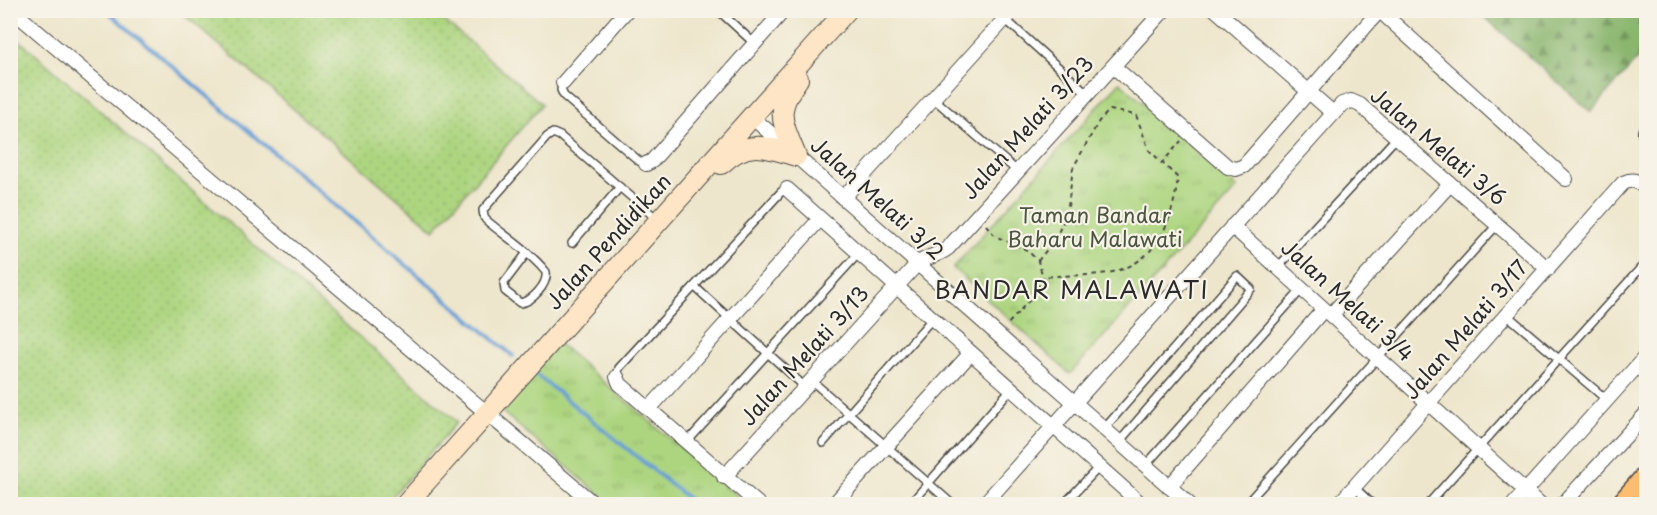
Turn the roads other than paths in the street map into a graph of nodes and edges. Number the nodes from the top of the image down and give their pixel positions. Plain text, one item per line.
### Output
1 (12, 10) edge
2 (627, 10) edge
3 (718, 10) edge
4 (784, 10) edge
5 (847, 10) edge
6 (1164, 10) edge
7 (1216, 10) edge
8 (1379, 11) edge
9 (1009, 15) edge
10 (826, 34) junction
11 (755, 44) junction
12 (1113, 66) junction
13 (563, 83) joint
14 (1308, 92) junction
15 (1088, 94) junction
16 (933, 98) junction
17 (1333, 113) junction
18 (752, 117) junction
19 (1647, 124) edge
20 (1397, 137) junction
21 (1647, 141) edge
22 (796, 156) junction
23 (646, 164) joint
24 (1017, 171) junction
25 (1566, 179) dead end
26 (1450, 184) junction
27 (620, 187) junction
28 (787, 189) joint
29 (1647, 189) edge
30 (686, 192) junction
31 (843, 198) junction
32 (820, 219) junction
33 (660, 221) junction
34 (1497, 225) junction
35 (1232, 226) junction
36 (572, 243) dead end
37 (859, 253) junction
38 (526, 254) junction
39 (1647, 262) edge
40 (918, 264) junction
41 (1278, 267) junction
42 (1548, 269) junction
43 (896, 286) junction
44 (695, 287) junction
45 (1302, 289) junction
46 (1327, 312) junction
47 (1507, 315) junction
48 (730, 319) junction
49 (932, 319) junction
50 (971, 353) junction
51 (768, 354) junction
52 (1647, 356) edge
53 (1378, 358) junction
54 (1559, 359) junction
55 (617, 377) joint
56 (809, 384) junction
57 (1011, 389) junction
58 (1607, 400) junction
59 (1074, 403) junction
60 (1429, 404) junction
61 (649, 408) junction
62 (850, 414) junction
63 (1647, 414) edge
64 (487, 415) junction
65 (1054, 427) junction
66 (1104, 429) junction
67 (687, 442) junction
68 (1119, 442) junction
69 (823, 443) dead end
70 (887, 447) junction
71 (1478, 449) junction
72 (1145, 466) junction
73 (1099, 467) junction
74 (724, 477) junction
75 (1647, 480) edge
76 (928, 483) junction
77 (1169, 487) junction
78 (1355, 488) junction
79 (1526, 492) junction
80 (406, 504) edge
81 (594, 504) edge
82 (758, 504) edge
83 (834, 504) edge
84 (910, 504) edge
85 (952, 504) edge
86 (984, 504) edge
87 (1064, 504) edge
88 (1140, 504) edge
89 (1189, 504) edge
90 (1246, 504) edge
91 (1339, 504) edge
92 (1372, 504) edge
93 (1428, 504) edge
94 (1514, 504) edge
95 (1540, 504) edge
96 (1563, 504) edge
97 (1624, 504) edge

1 - 64 street
2 - 13 street
3 - 11 lane
4 - 11 street
5 - 10 street, Jalan Pendidikan
6 - 12 street, Jalan Melati 3/23
7 - 14 street
8 - 14 street
8 - 25 street
9 - 15 lane
9 - 16 street
10 - 18 street, Jalan Pendidikan
10 - 22 street
11 - 23 street
12 - 14 street
12 - 15 street, Jalan Melati 3/23
13 - 23 lane
14 - 17 street
15 - 24 street, Jalan Melati 3/23
16 - 24 lane
16 - 31 street
17 - 20 street, Jalan Melati 3/6
17 - 35 street, Jalan Melati 3/6
18 - 22 street, Jalan Melati 3/2
18 - 30 street, Jalan Pendidikan
19 - 21 lane
20 - 26 street, Jalan Melati 3/6
20 - 41 lane
22 - 30 street
22 - 31 street, Jalan Melati 3/2
24 - 40 street, Jalan Melati 3/23
26 - 34 street, Jalan Melati 3/6
26 - 46 street
27 - 33 lane
27 - 36 lane
27 - 38 lane
28 - 32 street
28 - 44 lane
29 - 42 street, Jalan Melati 3/17
30 - 33 street, Jalan Pendidikan
31 - 40 street, Jalan Melati 3/2
32 - 37 street
32 - 48 street
33 - 64 street, Jalan Pendidikan
34 - 42 street, Jalan Melati 3/6
34 - 53 lane
35 - 41 street, Jalan Melati 3/4
35 - 59 street, Jalan Melati 3/6
37 - 43 street
37 - 51 lane
38 - 38 lane
39 - 54 lane
40 - 43 street, Jalan Melati 3/13
40 - 59 street, Jalan Melati 3/2
41 - 45 street, Jalan Melati 3/4
42 - 47 street, Jalan Melati 3/17
43 - 49 street
43 - 56 street, Jalan Melati 3/13
44 - 48 lane
44 - 55 lane
45 - 46 street, Jalan Melati 3/4
45 - 72 lane
46 - 53 street, Jalan Melati 3/4
46 - 77 street
47 - 54 lane
47 - 60 street, Jalan Melati 3/17
48 - 51 lane
48 - 61 street
49 - 50 street
49 - 62 lane
50 - 57 street
50 - 70 street
51 - 56 lane
51 - 67 lane
52 - 58 street
53 - 60 street, Jalan Melati 3/4
53 - 90 lane
54 - 58 lane
54 - 71 lane
55 - 61 street
56 - 62 lane
56 - 74 street, Jalan Melati 3/13
57 - 65 street
57 - 76 lane
58 - 79 street
59 - 65 street, Jalan Melati 3/6
59 - 66 street, Jalan Melati 3/2
60 - 71 street, Jalan Melati 3/4
60 - 78 street, Jalan Melati 3/17
61 - 67 street
62 - 69 lane
62 - 70 lane
63 - 96 street
64 - 80 street, Jalan Pendidikan
64 - 81 street
65 - 73 street
65 - 86 street, Jalan Melati 3/6
66 - 68 street, Jalan Melati 3/2
66 - 68 lane
67 - 74 street
68 - 72 street, Jalan Melati 3/2
70 - 76 lane
70 - 83 street
71 - 79 street, Jalan Melati 3/4
71 - 93 lane
72 - 77 street, Jalan Melati 3/2
73 - 87 lane
73 - 88 street
74 - 82 street
75 - 97 highway
76 - 84 lane
76 - 85 lane
77 - 89 street, Jalan Melati 3/2
78 - 91 street, Jalan Melati 3/17
78 - 92 lane
79 - 94 street
79 - 95 street, Jalan Melati 3/4

